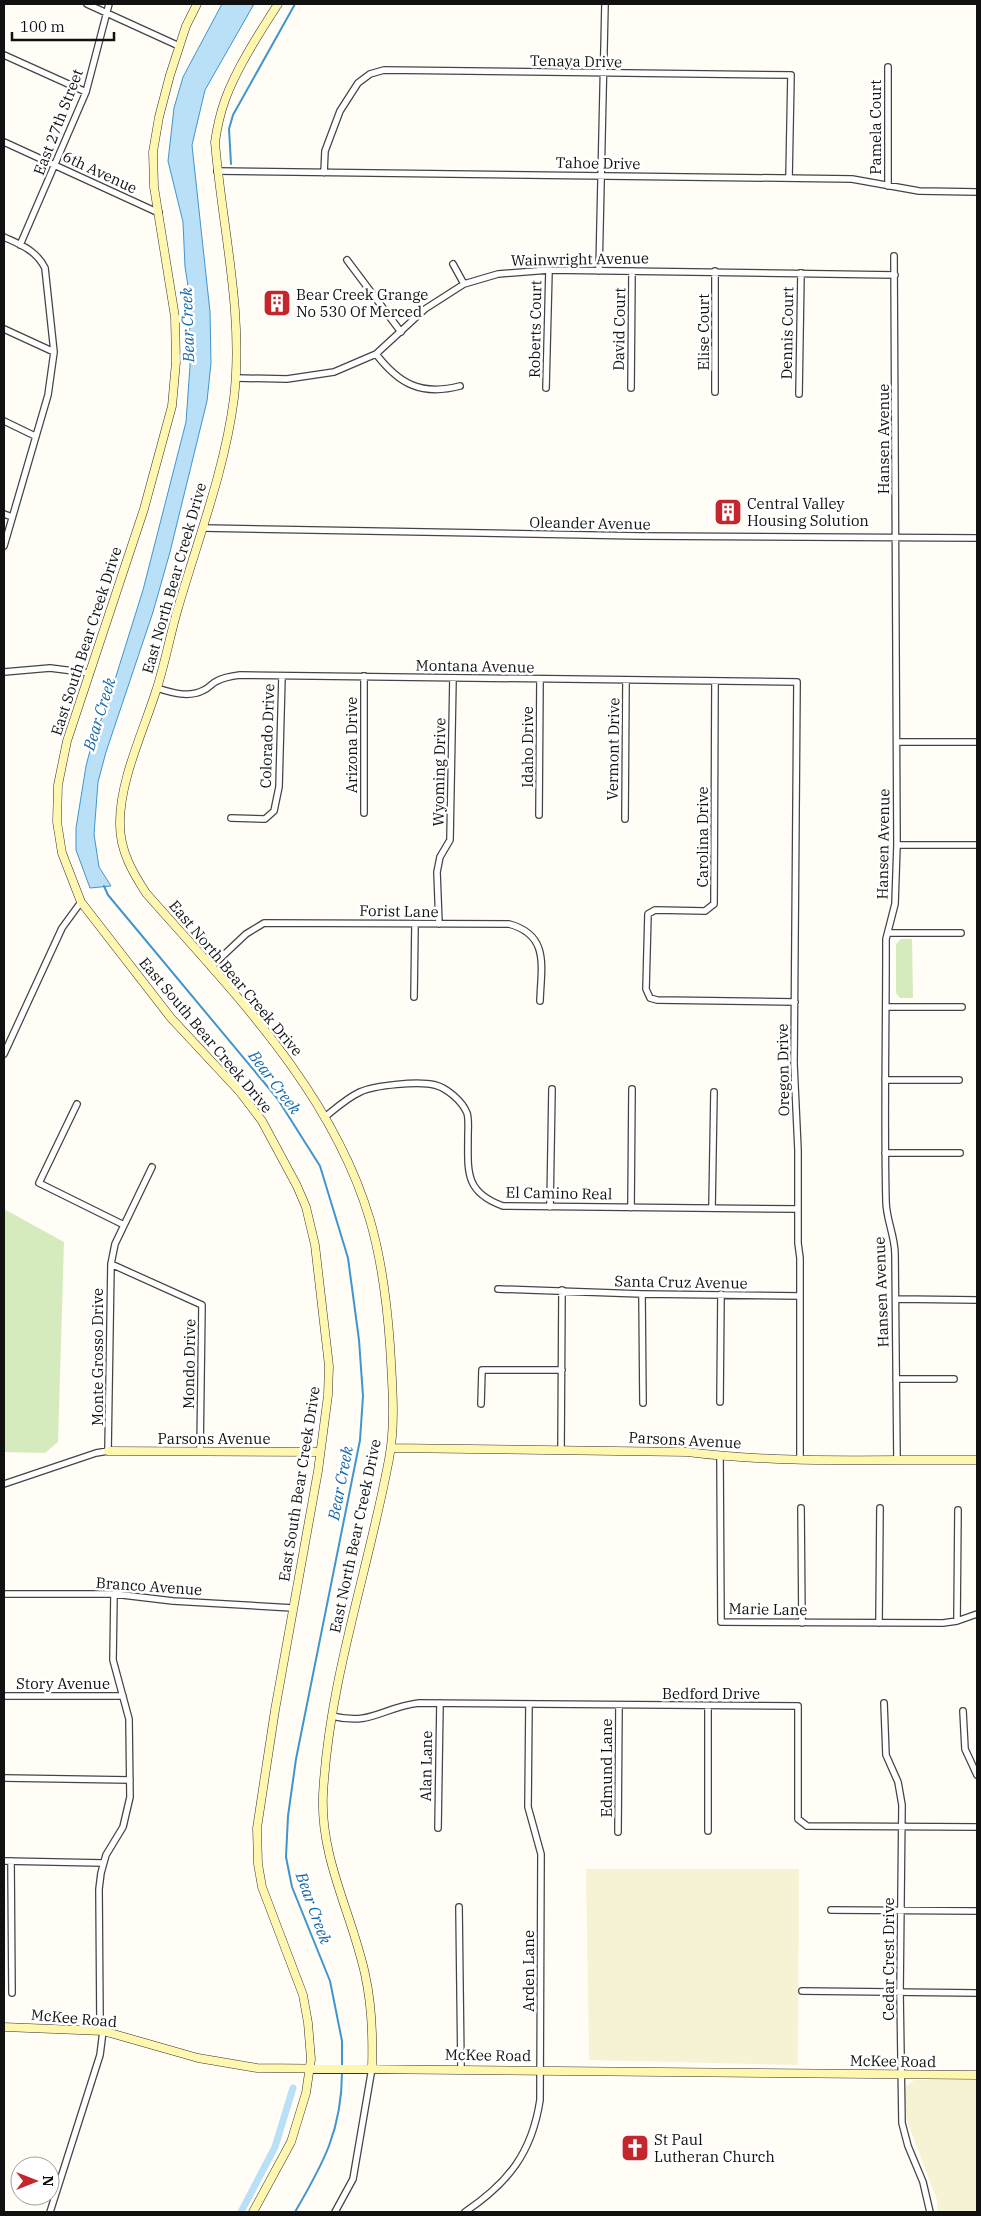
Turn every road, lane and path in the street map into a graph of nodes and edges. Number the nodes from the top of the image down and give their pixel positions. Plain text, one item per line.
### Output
1 (87, 4) edge
2 (109, 4) edge
3 (197, 4) edge
4 (278, 4) edge
5 (605, 4) edge
6 (106, 12) junction
7 (179, 46) junction
8 (4, 55) edge
9 (888, 67) dead end
10 (604, 73) junction
11 (86, 92) junction
12 (4, 142) edge
13 (55, 166) junction
14 (217, 171) junction
15 (324, 172) junction
16 (602, 176) junction
17 (789, 178) junction
18 (888, 186) junction
19 (977, 192) edge
20 (158, 213) junction
21 (4, 237) edge
22 (20, 245) junction
23 (894, 256) dead end
24 (347, 260) dead end
25 (453, 264) dead end
26 (548, 270) junction
27 (599, 271) junction
28 (632, 271) junction
29 (716, 271) junction
30 (800, 273) junction
31 (895, 274) junction
32 (464, 284) junction
33 (4, 329) edge
34 (402, 332) junction
35 (54, 352) junction
36 (376, 354) junction
37 (236, 378) junction
38 (460, 386) dead end
39 (546, 388) dead end
40 (631, 388) dead end
41 (715, 392) dead end
42 (799, 394) dead end
43 (4, 421) edge
44 (35, 436) junction
45 (4, 514) edge
46 (12, 517) junction
47 (203, 528) junction
48 (895, 537) junction
49 (977, 538) edge
50 (4, 546) edge
51 (4, 672) edge
52 (90, 673) junction
53 (282, 676) junction
54 (364, 676) junction
55 (453, 678) junction
56 (540, 679) junction
57 (626, 680) junction
58 (715, 681) junction
59 (797, 682) joint
60 (157, 688) junction
61 (897, 742) junction
62 (977, 742) edge
63 (364, 813) dead end
64 (539, 815) dead end
65 (231, 818) dead end
66 (625, 819) dead end
67 (897, 845) junction
68 (977, 845) edge
69 (81, 902) junction
70 (415, 924) junction
71 (439, 924) junction
72 (888, 933) junction
73 (961, 933) dead end
74 (211, 967) junction
75 (414, 997) dead end
76 (540, 1001) dead end
77 (795, 1002) junction
78 (886, 1007) junction
79 (962, 1007) dead end
80 (4, 1054) edge
81 (886, 1080) junction
82 (959, 1080) dead end
83 (552, 1089) dead end
84 (632, 1090) dead end
85 (714, 1092) dead end
86 (77, 1104) dead end
87 (325, 1117) junction
88 (886, 1153) junction
89 (960, 1153) dead end
90 (152, 1167) dead end
91 (550, 1207) junction
92 (632, 1208) junction
93 (712, 1208) junction
94 (798, 1210) junction
95 (124, 1225) junction
96 (111, 1264) junction
97 (498, 1289) dead end
98 (562, 1290) junction
99 (642, 1294) junction
100 (721, 1294) junction
101 (800, 1296) junction
102 (896, 1299) junction
103 (977, 1300) edge
104 (562, 1370) junction
105 (896, 1379) junction
106 (954, 1379) dead end
107 (720, 1402) dead end
108 (643, 1403) dead end
109 (481, 1404) dead end
110 (391, 1448) junction
111 (562, 1450) junction
112 (108, 1451) junction
113 (200, 1452) junction
114 (320, 1452) junction
115 (720, 1456) junction
116 (800, 1458) junction
117 (897, 1460) junction
118 (977, 1460) edge
119 (4, 1484) edge
120 (801, 1508) dead end
121 (880, 1508) dead end
122 (958, 1510) dead end
123 (4, 1594) edge
124 (114, 1594) junction
125 (293, 1608) junction
126 (977, 1614) edge
127 (957, 1621) junction
128 (802, 1622) junction
129 (879, 1623) junction
130 (4, 1696) edge
131 (123, 1696) junction
132 (440, 1704) junction
133 (529, 1704) junction
134 (884, 1704) dead end
135 (619, 1705) junction
136 (708, 1706) junction
137 (963, 1711) dead end
138 (332, 1716) junction
139 (977, 1775) edge
140 (4, 1778) edge
141 (130, 1780) junction
142 (902, 1826) junction
143 (977, 1827) edge
144 (438, 1828) dead end
145 (708, 1831) dead end
146 (618, 1832) dead end
147 (4, 1861) edge
148 (11, 1861) junction
149 (103, 1863) junction
150 (458, 1907) dead end
151 (832, 1910) dead end
152 (900, 1911) junction
153 (977, 1911) edge
154 (802, 1991) dead end
155 (900, 1992) junction
156 (12, 1993) dead end
157 (977, 1993) edge
158 (4, 2027) edge
159 (103, 2031) junction
160 (372, 2068) junction
161 (461, 2068) junction
162 (310, 2069) junction
163 (541, 2070) junction
164 (901, 2075) junction
165 (977, 2075) edge
166 (50, 2212) edge
167 (253, 2212) edge
168 (335, 2212) edge
169 (465, 2212) edge
170 (930, 2212) edge

1 - 6 street
2 - 6 street, East 27th Street
3 - 7 street, East South Bear Creek Drive
4 - 14 street, East North Bear Creek Drive
5 - 10 street
6 - 7 street
6 - 11 street, East 27th Street
7 - 20 street, East South Bear Creek Drive
8 - 11 street
9 - 18 street, Pamela Court
10 - 15 street, Tenaya Drive
10 - 16 street
10 - 17 street, Tenaya Drive
11 - 13 street, East 27th Street
12 - 13 street, 6th Avenue
13 - 20 street, 6th Avenue
13 - 22 street, East 27th Street
14 - 15 street, Tahoe Drive
14 - 37 street, East North Bear Creek Drive
15 - 16 street, Tahoe Drive
16 - 17 street, Tahoe Drive
16 - 27 street
17 - 18 street, Tahoe Drive
18 - 19 street, Tahoe Drive
20 - 52 street, East South Bear Creek Drive
21 - 22 street
22 - 35 street
23 - 31 street, Hansen Avenue
24 - 34 street
25 - 32 street
26 - 27 street, Wainwright Avenue
26 - 32 street, Wainwright Avenue
26 - 39 street, Roberts Court
27 - 28 street, Wainwright Avenue
28 - 29 street, Wainwright Avenue
28 - 40 street, David Court
29 - 30 street, Wainwright Avenue
29 - 41 street, Elise Court
30 - 31 street, Wainwright Avenue
30 - 42 street, Dennis Court
31 - 48 street, Hansen Avenue
32 - 34 street, Wainwright Avenue
33 - 35 street
34 - 36 street, Wainwright Avenue
35 - 44 street
36 - 37 street, Wainwright Avenue
36 - 38 street
37 - 47 street, East North Bear Creek Drive
43 - 44 street
44 - 46 street
45 - 46 street
46 - 50 street
47 - 48 street, Oleander Avenue
47 - 60 street, East North Bear Creek Drive
48 - 49 street, Oleander Avenue
48 - 61 street, Hansen Avenue
51 - 52 street
52 - 69 street, East South Bear Creek Drive
53 - 54 street, Montana Avenue
53 - 60 street, Montana Avenue
53 - 65 street, Colorado Drive
54 - 55 street, Montana Avenue
54 - 63 street, Arizona Drive
55 - 56 street, Montana Avenue
55 - 71 street, Wyoming Drive
56 - 57 street, Montana Avenue
56 - 64 street, Idaho Drive
57 - 58 street, Montana Avenue
57 - 66 street, Vermont Drive
58 - 59 street, Montana Avenue
58 - 77 street, Carolina Drive
59 - 77 street, Oregon Drive
60 - 74 street, East North Bear Creek Drive
61 - 62 street
61 - 67 street, Hansen Avenue
67 - 68 street
67 - 72 street, Hansen Avenue
69 - 80 street
69 - 114 street, East South Bear Creek Drive
70 - 71 street, Forist Lane
70 - 74 street, Forist Lane
70 - 75 street
71 - 76 street, Forist Lane
72 - 73 street
72 - 78 street, Hansen Avenue
74 - 87 street, East North Bear Creek Drive
77 - 94 street, Oregon Drive
78 - 79 street
78 - 81 street, Hansen Avenue
81 - 82 street
81 - 88 street, Hansen Avenue
83 - 91 street
84 - 92 street
85 - 93 street
86 - 95 street
87 - 91 street, El Camino Real
87 - 110 street, East North Bear Creek Drive
88 - 89 street
88 - 102 street, Hansen Avenue
90 - 95 street, Monte Grosso Drive
91 - 92 street, El Camino Real
92 - 93 street, El Camino Real
93 - 94 street, El Camino Real
94 - 101 street, Oregon Drive
95 - 96 street, Monte Grosso Drive
96 - 112 street, Monte Grosso Drive
96 - 113 street, Mondo Drive
97 - 98 street, Santa Cruz Avenue
98 - 99 street, Santa Cruz Avenue
98 - 104 street
99 - 100 street, Santa Cruz Avenue
99 - 108 street
100 - 101 street, Santa Cruz Avenue
100 - 107 street
101 - 116 street, Oregon Drive
102 - 103 street
102 - 105 street, Hansen Avenue
104 - 109 street
104 - 111 street
105 - 106 street
105 - 117 street, Hansen Avenue
110 - 111 street, Parsons Avenue
110 - 138 street, East North Bear Creek Drive
111 - 115 street, Parsons Avenue
112 - 113 street, Parsons Avenue
112 - 119 street
113 - 114 street, Parsons Avenue
114 - 125 street, East South Bear Creek Drive
115 - 116 street, Parsons Avenue
115 - 128 street, Marie Lane
116 - 117 street, Parsons Avenue
117 - 118 street, Parsons Avenue
120 - 128 street
121 - 129 street
122 - 127 street
123 - 124 street, Branco Avenue
124 - 125 street, Branco Avenue
124 - 131 street
125 - 162 street, East South Bear Creek Drive
126 - 127 street, Marie Lane
127 - 129 street, Marie Lane
128 - 129 street, Marie Lane
130 - 131 street, Story Avenue
131 - 141 street
132 - 133 street, Bedford Drive
132 - 138 street, Bedford Drive
132 - 144 street, Alan Lane
133 - 135 street, Bedford Drive
133 - 163 street, Arden Lane
134 - 142 street, Cedar Crest Drive
135 - 136 street, Bedford Drive
135 - 146 street, Edmund Lane
136 - 142 street, Bedford Drive
136 - 145 street
137 - 139 street
138 - 160 street, East North Bear Creek Drive
140 - 141 street
141 - 149 street
142 - 143 street, Bedford Drive
142 - 152 street, Cedar Crest Drive
147 - 148 street
148 - 149 street
148 - 156 street
149 - 159 street
150 - 161 street
151 - 152 street
152 - 153 street
152 - 155 street, Cedar Crest Drive
154 - 155 street
155 - 157 street
155 - 164 street, Cedar Crest Drive
158 - 159 street, McKee Road
159 - 162 street, McKee Road
159 - 166 street
160 - 161 street, McKee Road
160 - 162 street, McKee Road
160 - 168 street, East North Bear Creek Drive
161 - 163 street, McKee Road
162 - 167 street, East South Bear Creek Drive
163 - 164 street, McKee Road
163 - 169 street, Arden Lane
164 - 165 street, McKee Road
164 - 170 street, Cedar Crest Drive

